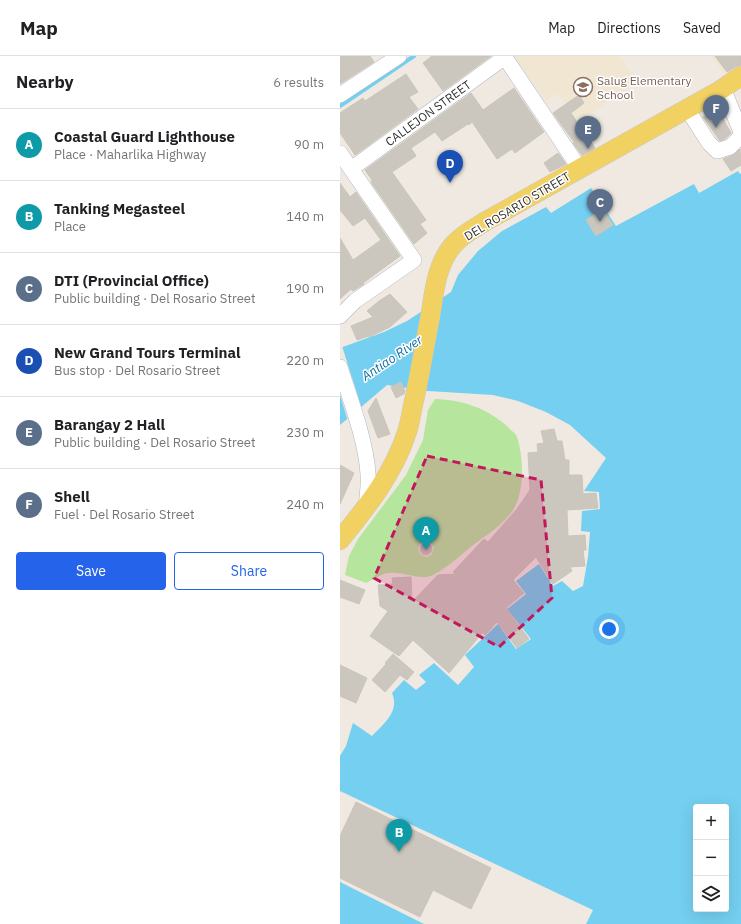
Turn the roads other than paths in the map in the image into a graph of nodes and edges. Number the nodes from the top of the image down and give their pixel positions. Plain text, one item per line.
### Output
1 (399, 56) edge
2 (505, 57) edge
3 (741, 76) edge
4 (723, 88) junction
5 (340, 95) edge
6 (687, 109) junction
7 (741, 132) edge
8 (741, 136) edge
9 (340, 153) edge
10 (351, 169) junction
11 (580, 169) junction
12 (340, 316) edge
13 (340, 367) edge
14 (366, 508) junction
15 (340, 540) edge

1 - 5 street
2 - 10 street, CALLEJON STREET
2 - 11 street
3 - 4 main road, DEL ROSARIO STREET
4 - 6 main road, DEL ROSARIO STREET
4 - 7 street
6 - 8 street
6 - 11 main road, DEL ROSARIO STREET
9 - 10 street
10 - 12 street
11 - 14 main road, DEL ROSARIO STREET
13 - 14 street
14 - 15 main road, DEL ROSARIO STREET

